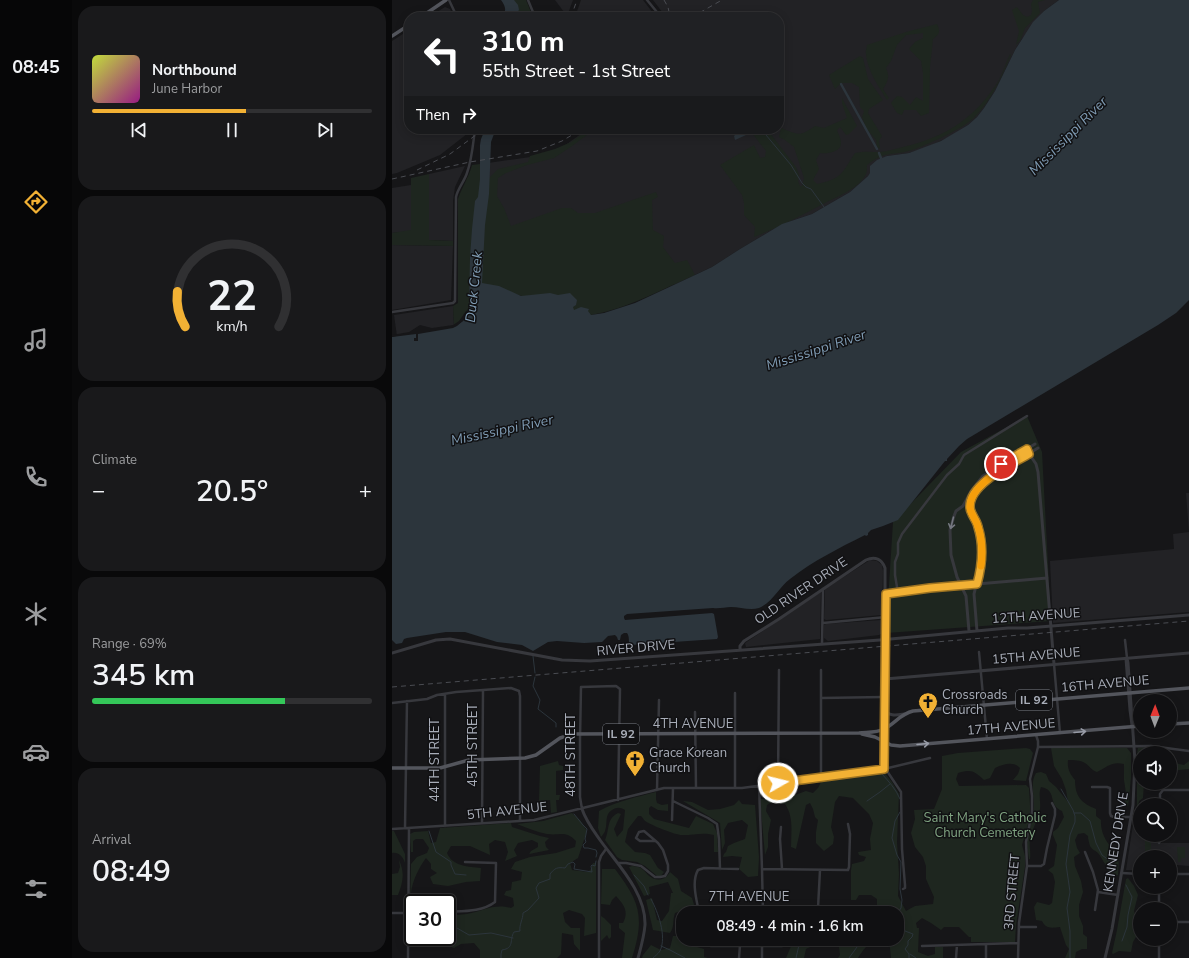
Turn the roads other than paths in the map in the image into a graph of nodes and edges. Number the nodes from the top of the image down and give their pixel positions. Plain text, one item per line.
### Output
1 (447, 0) edge
2 (528, 0) edge
3 (647, 0) edge
4 (429, 12) edge
5 (454, 12) edge
6 (533, 12) edge
7 (657, 12) edge
8 (404, 28) edge
9 (392, 36) edge
10 (474, 134) edge
11 (392, 312) edge
12 (1027, 416) dead end
13 (1035, 444) dead end
14 (1038, 448) dead end
15 (1027, 449) junction
16 (1029, 454) junction
17 (960, 509) junction
18 (970, 510) junction
19 (1047, 578) junction
20 (977, 584) junction
21 (962, 585) junction
22 (823, 589) junction
23 (898, 593) junction
24 (886, 594) junction
25 (1189, 615) edge
26 (886, 617) junction
27 (823, 623) junction
28 (1051, 626) junction
29 (977, 631) junction
30 (968, 632) junction
31 (885, 639) junction
32 (1125, 640) dead end
33 (822, 644) junction
34 (740, 650) junction
35 (980, 652) dead end
36 (392, 653) edge
37 (1189, 653) edge
38 (1127, 658) junction
39 (1054, 664) junction
40 (779, 670) dead end
41 (821, 670) dead end
42 (982, 670) junction
43 (885, 679) junction
44 (1189, 688) edge
45 (483, 691) junction
46 (1130, 692) junction
47 (735, 693) dead end
48 (445, 694) junction
49 (884, 697) junction
50 (821, 698) junction
51 (1057, 698) junction
52 (659, 700) dead end
53 (406, 701) junction
54 (392, 702) edge
55 (984, 704) junction
56 (884, 705) junction
57 (695, 712) dead end
58 (906, 713) junction
59 (1189, 723) edge
60 (1177, 724) edge
61 (1132, 727) junction
62 (884, 729) junction
63 (821, 733) junction
64 (858, 733) junction
65 (1060, 733) junction
66 (580, 734) junction
67 (619, 734) junction
68 (658, 734) junction
69 (696, 734) junction
70 (735, 734) junction
71 (778, 734) junction
72 (1036, 735) junction
73 (987, 739) junction
74 (885, 742) junction
75 (1133, 746) edge
76 (1134, 746) edge
77 (1038, 747) junction
78 (1177, 749) edge
79 (1189, 751) edge
80 (930, 758) dead end
81 (482, 759) junction
82 (520, 759) junction
83 (445, 766) junction
84 (392, 768) edge
85 (406, 768) junction
86 (884, 769) junction
87 (821, 777) junction
88 (778, 783) junction
89 (759, 785) junction
90 (1092, 787) dead end
91 (673, 788) junction
92 (696, 788) junction
93 (735, 788) junction
94 (657, 790) junction
95 (1133, 790) edge
96 (1189, 790) edge
97 (1160, 798) edge
98 (618, 800) junction
99 (673, 801) junction
100 (1052, 803) dead end
101 (582, 809) junction
102 (1131, 817) junction
103 (672, 820) dead end
104 (520, 821) junction
105 (482, 823) junction
106 (848, 824) dead end
107 (445, 826) junction
108 (782, 826) dead end
109 (405, 828) junction
110 (409, 828) junction
111 (392, 829) edge
112 (655, 841) junction
113 (606, 849) junction
114 (1084, 852) dead end
115 (465, 862) dead end
116 (617, 864) junction
117 (1027, 866) junction
118 (720, 869) junction
119 (738, 869) dead end
120 (762, 869) junction
121 (782, 869) junction
122 (820, 870) junction
123 (1122, 873) junction
124 (1133, 874) edge
125 (1177, 874) edge
126 (1189, 874) edge
127 (902, 889) dead end
128 (1098, 892) junction
129 (408, 894) edge
130 (1118, 895) junction
131 (698, 906) edge
132 (763, 906) edge
133 (818, 906) edge
134 (1095, 910) dead end
135 (456, 911) edge
136 (392, 913) edge
137 (404, 913) edge
138 (1177, 922) edge
139 (1189, 922) edge
140 (1018, 927) junction
141 (1036, 927) dead end
142 (1018, 943) junction
143 (957, 945) junction
144 (986, 945) junction
145 (408, 946) edge
146 (740, 946) edge
147 (762, 946) edge
148 (922, 946) dead end
149 (1159, 946) edge
150 (408, 958) edge
151 (599, 958) edge
152 (638, 958) edge
153 (739, 958) edge
154 (762, 958) edge
155 (956, 958) edge
156 (986, 958) edge
157 (1018, 958) edge
158 (1106, 958) edge
159 (1158, 958) edge

1 - 4 main road
1 - 5 street
2 - 6 street
3 - 7 street
8 - 9 main road
10 - 11 street
12 - 23 street
13 - 15 street
14 - 16 street
15 - 16 street
15 - 17 street
16 - 18 street
16 - 19 street
17 - 18 street
17 -> 21 street
18 - 20 street
19 - 20 street
19 - 28 street
20 - 21 street
20 - 29 street
21 - 23 street
21 - 30 street
22 - 24 street, OLD RIVER DRIVE
22 - 27 street
22 - 34 street, OLD RIVER DRIVE
23 - 24 street
24 - 26 street
25 - 28 street, 12TH AVENUE
26 - 27 street
26 - 31 street
27 - 33 street
28 - 29 street, 12TH AVENUE
28 - 39 street
29 - 30 street, 12TH AVENUE
30 - 31 street, 12TH AVENUE
31 - 33 street, RIVER DRIVE
31 - 43 street
32 - 38 street, KENNEDY DRIVE
33 - 34 street, RIVER DRIVE
34 - 36 street, RIVER DRIVE
35 - 42 street
37 - 38 street, 15TH AVENUE
38 - 39 street, 15TH AVENUE
38 - 46 street, KENNEDY DRIVE
39 - 42 street, 15TH AVENUE
39 - 51 street
40 - 71 street
41 - 50 street
42 - 43 street, 15TH AVENUE
42 - 55 street
43 - 49 street
44 - 46 main road, 16TH AVENUE / IL 92
45 - 48 street
45 - 81 street, 45TH STREET
45 - 82 street
46 - 51 main road, 16TH AVENUE / IL 92
46 - 61 street, KENNEDY DRIVE
47 - 70 street
48 - 53 street
48 - 83 street, 44TH STREET
49 - 50 street
49 - 56 street
50 - 63 street
51 - 55 main road, 16TH AVENUE / IL 92
51 - 65 street
52 - 68 street
53 - 54 street
53 - 85 street
55 - 58 main road, 16TH AVENUE / IL 92
55 - 73 street
56 - 58 street
56 - 62 street
57 - 69 street
58 - 62 main road, 16TH AVENUE / IL 92
59 - 60 main road
65 -> 61 main road, 17TH AVENUE / IL 92
61 - 76 street, KENNEDY DRIVE
62 - 64 main road, 4TH AVENUE / IL 92
62 - 74 street
63 - 64 main road, 4TH AVENUE / IL 92
63 - 71 main road, 4TH AVENUE / IL 92
63 - 87 street
64 - 74 main road, 4TH AVENUE / IL 92
65 - 72 main road, 17TH AVENUE / IL 92
66 - 67 main road, 4TH AVENUE / IL 92
66 - 67 street, 48TH STREET
66 - 82 main road, 4TH AVENUE / IL 92
66 - 101 street, 48TH STREET
67 - 68 main road, 4TH AVENUE / IL 92
67 - 98 street
68 - 69 main road, 4TH AVENUE / IL 92
68 - 94 street
69 - 70 main road, 4TH AVENUE / IL 92
69 - 92 street
70 - 71 main road, 4TH AVENUE / IL 92
70 - 93 street
71 - 88 street
72 - 73 main road, 17TH AVENUE / IL 92
72 - 77 street, 3RD STREET
74 -> 73 main road, 17TH AVENUE / IL 92
74 - 86 street
75 - 77 street
77 - 117 street, 3RD STREET
78 - 79 street
80 - 86 street, 5TH AVENUE
81 - 82 main road, 4TH AVENUE / IL 92
81 - 83 main road, 4TH AVENUE / IL 92
81 - 105 street, 45TH STREET
82 - 104 street
83 - 85 main road, 4TH AVENUE / IL 92
83 - 107 street, 44TH STREET
84 - 85 main road, 4TH AVENUE / IL 92
85 - 109 street
86 - 87 street, 5TH AVENUE
86 - 127 street
87 - 88 street, 5TH AVENUE
88 - 89 street, 5TH AVENUE
89 - 93 street, 5TH AVENUE
89 - 120 street
90 - 102 street
91 - 92 street, 5TH AVENUE
91 - 94 street, 5TH AVENUE
91 - 99 street
92 - 93 street, 5TH AVENUE
94 - 98 street, 5TH AVENUE
95 - 102 street, KENNEDY DRIVE
96 - 97 street
98 - 101 street, 5TH AVENUE
99 - 103 street
99 - 118 street
100 - 117 street
101 - 104 street, 5TH AVENUE
101 - 113 street, 48TH STREET
102 - 123 street, KENNEDY DRIVE
104 - 105 street, 5TH AVENUE
105 - 107 street, 5TH AVENUE
106 - 122 street
107 - 110 street, 5TH AVENUE
108 - 121 street
109 - 110 street, 5TH AVENUE
109 - 111 street, 5TH AVENUE
110 - 129 street
112 - 112 street
112 - 116 street
113 - 116 street, 48TH STREET
113 - 151 street
114 - 128 street
115 - 135 street
116 - 152 street, 48TH STREET
117 - 140 street, 3RD STREET
118 - 119 street
118 - 131 street
120 - 121 street
120 - 132 street
121 - 122 street
122 - 133 street
123 - 124 street
123 - 130 street, KENNEDY DRIVE
125 - 126 street
128 - 130 street
128 - 134 street
130 - 158 street, KENNEDY DRIVE
136 - 137 street
138 - 139 street
140 - 141 street
140 - 142 street, 3RD STREET
142 - 144 street
142 - 157 street, 3RD STREET
143 - 144 street
143 - 148 street
143 - 155 street
144 - 156 street
145 - 150 street
146 - 153 street
147 - 154 street
149 - 159 street

